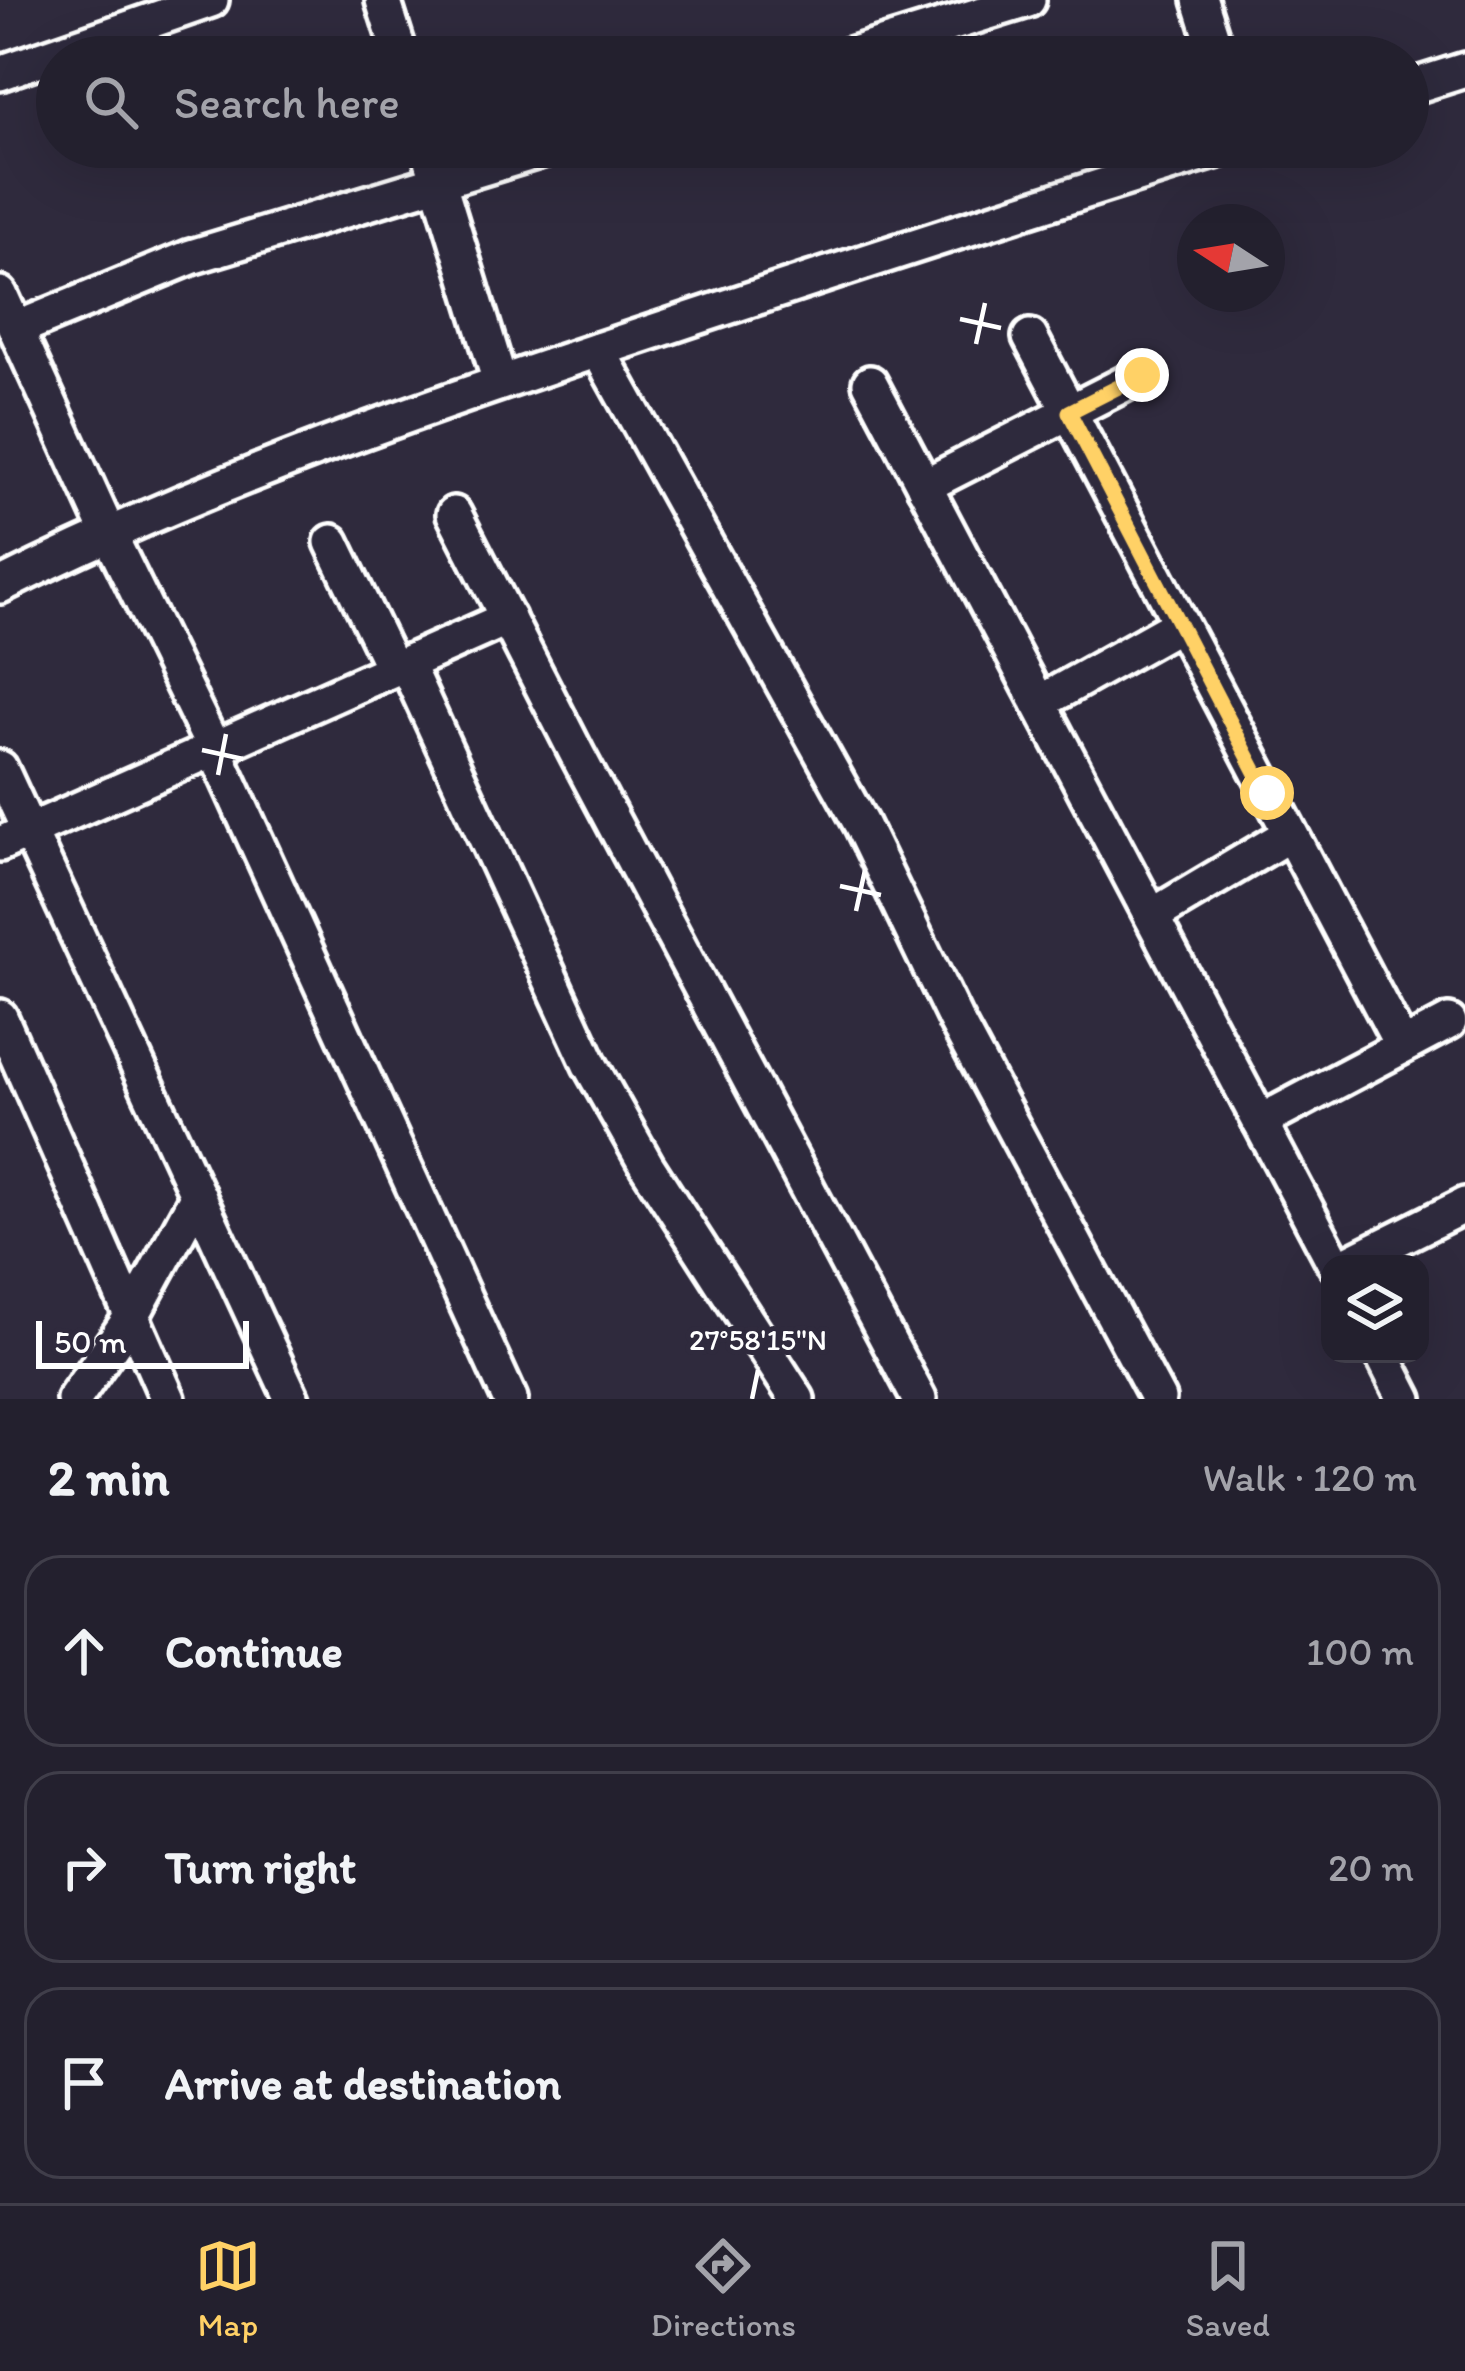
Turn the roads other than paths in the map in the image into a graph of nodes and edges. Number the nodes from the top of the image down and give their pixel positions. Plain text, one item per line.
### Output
1 (211, 0) edge
2 (383, 0) edge
3 (1028, 0) edge
4 (1200, 0) edge
5 (107, 36) edge
6 (394, 36) edge
7 (911, 36) edge
8 (1211, 36) edge
9 (36, 61) edge
10 (1465, 70) edge
11 (0, 73) edge
12 (1429, 81) edge
13 (435, 168) edge
14 (484, 168) edge
15 (1160, 168) edge
16 (439, 182) junction
17 (0, 294) edge
18 (16, 329) junction
19 (1030, 337) dead end
20 (598, 350) junction
21 (1142, 375) dead end
22 (500, 382) junction
23 (870, 383) dead end
24 (1069, 412) junction
25 (924, 486) junction
26 (454, 514) dead end
27 (108, 532) junction
28 (332, 542) dead end
29 (0, 586) edge
30 (508, 618) junction
31 (1180, 624) junction
32 (400, 666) junction
33 (1039, 703) junction
34 (214, 748) junction
35 (0, 768) edge
36 (1288, 836) junction
37 (15, 837) edge
38 (1151, 916) junction
39 (0, 1017) edge
40 (1449, 1022) dead end
41 (1402, 1046) junction
42 (1260, 1122) junction
43 (198, 1196) junction
44 (1465, 1205) edge
45 (1330, 1255) edge
46 (1365, 1255) edge
47 (132, 1316) junction
48 (1387, 1363) edge
49 (74, 1399) edge
50 (168, 1399) edge
51 (292, 1399) edge
52 (510, 1399) edge
53 (797, 1399) edge
54 (920, 1399) edge
55 (1158, 1399) edge
56 (1405, 1399) edge

1 - 5 street
2 - 6 street
3 - 7 street
4 - 8 street
9 - 11 street
10 - 12 street
13 - 16 street
14 - 16 street
15 - 20 street
16 - 18 street
16 - 22 street
17 - 18 street
18 - 27 street
19 - 24 street
20 - 22 street
20 - 55 street
21 - 24 street
22 - 27 street
23 - 25 street
24 - 25 street
24 - 31 street
25 - 33 street
26 - 30 street
27 - 29 street
27 - 34 street
28 - 32 street
30 - 32 street
30 - 54 street
31 - 33 street
31 - 36 street
32 - 34 street
32 - 53 street
33 - 38 street
34 - 37 street
34 - 52 street
35 - 37 street
36 - 38 street
36 - 41 street
37 - 43 street
38 - 42 street
39 - 47 street
40 - 41 street
41 - 42 street
42 - 45 street
43 - 47 street
43 - 51 street
44 - 46 street
47 - 49 street
47 - 50 street
48 - 56 street

